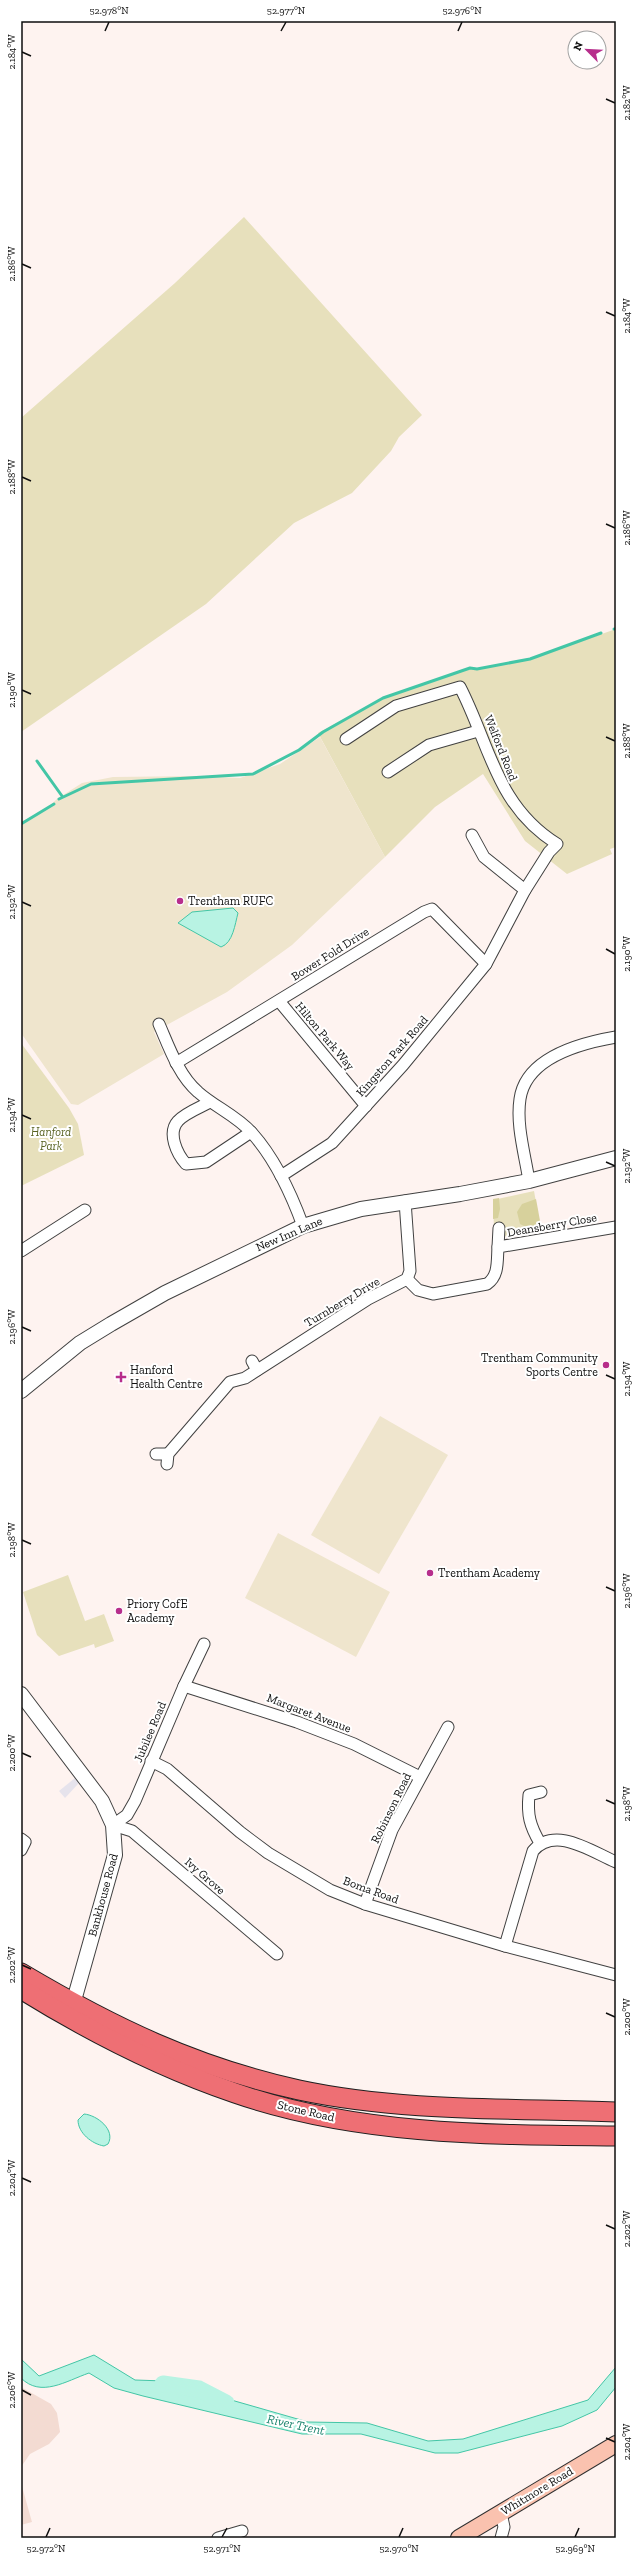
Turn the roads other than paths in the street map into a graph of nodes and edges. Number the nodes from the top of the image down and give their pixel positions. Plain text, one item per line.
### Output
1 (478, 731) junction
2 (346, 739) dead end
3 (388, 772) dead end
4 (472, 835) dead end
5 (525, 890) junction
6 (486, 964) junction
7 (279, 1001) junction
8 (159, 1024) dead end
9 (616, 1037) edge
10 (176, 1063) junction
11 (210, 1102) junction
12 (366, 1106) junction
13 (251, 1132) junction
14 (616, 1158) edge
15 (281, 1176) junction
16 (529, 1181) junction
17 (405, 1202) junction
18 (85, 1210) dead end
19 (303, 1226) junction
20 (616, 1227) edge
21 (499, 1228) dead end
22 (498, 1247) junction
23 (21, 1251) edge
24 (407, 1279) junction
25 (21, 1391) edge
26 (156, 1454) dead end
27 (204, 1644) dead end
28 (184, 1686) junction
29 (21, 1694) edge
30 (448, 1727) dead end
31 (151, 1761) junction
32 (420, 1777) junction
33 (540, 1792) dead end
34 (114, 1824) junction
35 (21, 1839) edge
36 (540, 1843) junction
37 (21, 1850) edge
38 (616, 1862) edge
39 (365, 1904) junction
40 (505, 1946) junction
41 (277, 1954) dead end
42 (21, 1973) edge
43 (616, 1975) edge
44 (21, 1989) edge
45 (71, 2011) junction
46 (616, 2112) edge
47 (616, 2136) edge
48 (616, 2444) edge
49 (501, 2513) junction
50 (242, 2531) dead end
51 (218, 2538) edge
52 (459, 2538) edge
53 (501, 2538) edge

1 - 2 street, Welford Road
1 - 3 street
1 - 5 street, Welford Road
4 - 5 street
5 - 6 street, Kingston Park Road
6 - 7 street, Bower Fold Drive
6 - 12 street, Kingston Park Road
7 - 10 street, Bower Fold Drive
7 - 12 street, Hilton Park Way
8 - 10 street
9 - 16 street
10 - 11 street
11 - 13 street
11 - 13 street
12 - 15 street, Kingston Park Road
13 - 15 street
14 - 16 street, New Inn Lane
15 - 19 street
16 - 17 street, New Inn Lane
17 - 19 street, New Inn Lane
17 - 24 street
18 - 23 street
19 - 25 street, New Inn Lane
20 - 22 street, Deansberry Close
21 - 22 street
22 - 24 street, Deansberry Close
24 - 26 street, Turnberry Drive
27 - 28 street, Jubilee Road
28 - 31 street, Jubilee Road
28 - 32 street, Margaret Avenue
29 - 34 street, Bankhouse Road
30 - 32 street, Robinson Road
31 - 34 street, Jubilee Road
31 - 39 street, Boma Road
32 - 39 street, Robinson Road
33 - 36 street
34 - 41 street, Ivy Grove
34 - 45 street, Bankhouse Road
35 - 37 street
36 - 38 street
36 - 40 street
39 - 40 street, Boma Road
40 - 43 street, Boma Road
42 - 45 highway, Stone Road
44 - 45 highway, Stone Road
45 - 46 highway, Stone Road
45 - 47 highway, Stone Road
48 - 49 main road, Whitmore Road
49 - 52 main road, Whitmore Road
49 - 53 street
50 - 51 street

